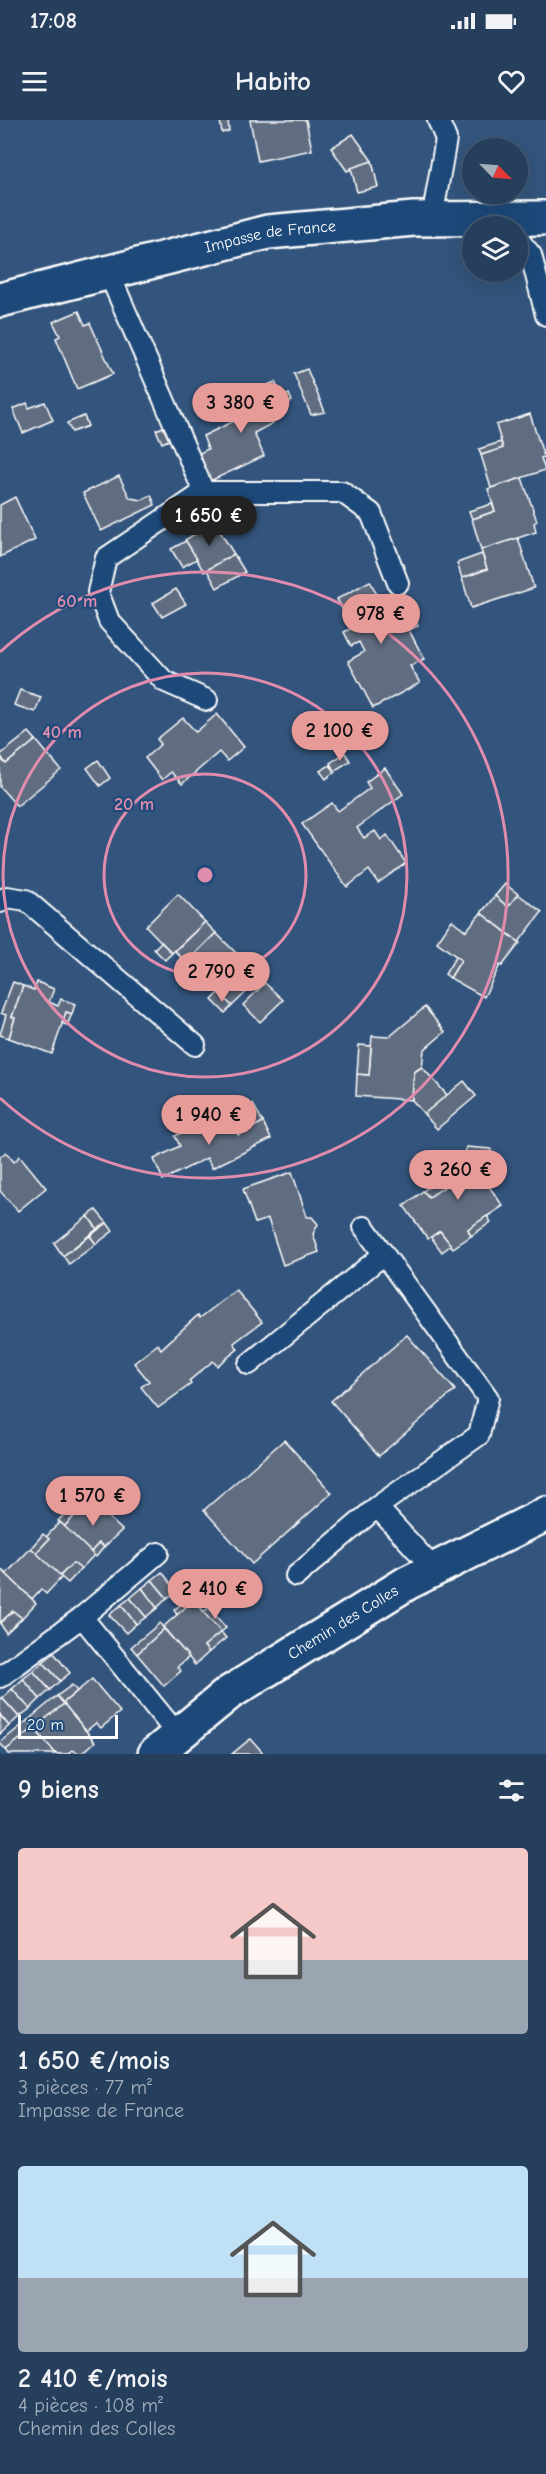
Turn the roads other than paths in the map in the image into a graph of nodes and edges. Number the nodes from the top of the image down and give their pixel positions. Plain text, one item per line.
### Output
1 (438, 120) edge
2 (546, 218) edge
3 (432, 219) junction
4 (462, 223) edge
5 (528, 223) edge
6 (528, 251) edge
7 (108, 271) junction
8 (0, 300) edge
9 (546, 315) edge
10 (204, 492) junction
11 (398, 583) dead end
12 (207, 700) dead end
13 (0, 902) edge
14 (195, 1045) dead end
15 (364, 1227) dead end
16 (384, 1254) junction
17 (249, 1364) dead end
18 (377, 1507) junction
19 (546, 1514) edge
20 (158, 1553) dead end
21 (434, 1569) junction
22 (296, 1576) dead end
23 (82, 1617) junction
24 (0, 1677) edge
25 (166, 1744) edge

1 - 3 lane
2 - 5 street, Impasse de France
3 - 4 street, Impasse de France
3 - 7 street, Impasse de France
6 - 9 lane
7 - 8 street, Impasse de France
7 - 10 lane
10 - 11 lane
10 - 12 lane
13 - 14 lane
15 - 16 lane
16 - 17 lane
16 - 18 lane
18 - 21 lane
18 - 22 lane
19 - 21 street, Chemin des Colles
20 - 23 lane
21 - 25 street, Chemin des Colles
23 - 24 lane
23 - 25 lane

